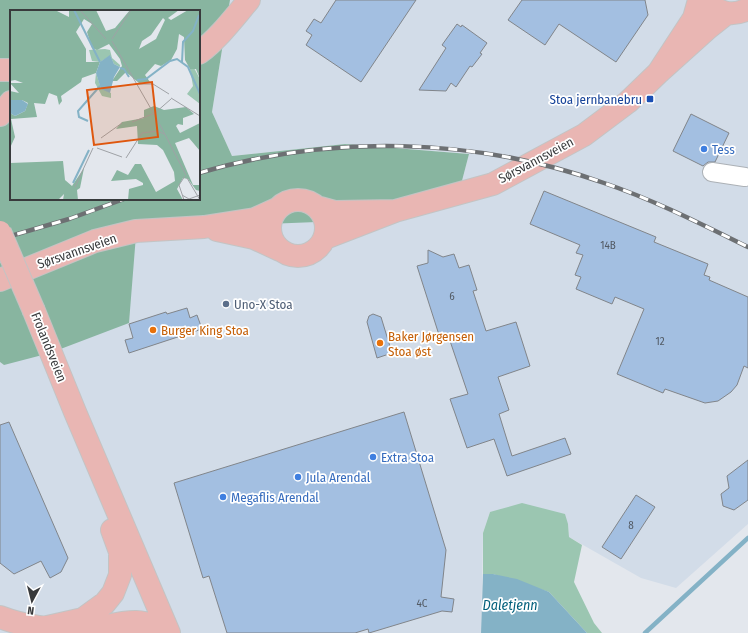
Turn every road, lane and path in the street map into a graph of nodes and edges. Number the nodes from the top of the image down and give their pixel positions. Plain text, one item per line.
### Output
1 (249, 0) edge
2 (699, 0) edge
3 (706, 0) edge
4 (738, 11) edge
5 (200, 52) edge
6 (658, 73) junction
7 (10, 103) edge
8 (0, 115) edge
9 (712, 172) dead end
10 (747, 177) edge
11 (317, 207) junction
12 (277, 209) junction
13 (395, 211) junction
14 (204, 227) junction
15 (0, 232) edge
16 (325, 238) junction
17 (280, 250) junction
18 (0, 280) edge
19 (96, 463) junction
20 (0, 617) edge
21 (43, 628) junction
22 (163, 633) edge
23 (169, 633) edge

1 - 5 main road
2 - 6 main road, Sørsvannsveien
3 - 4 main road
4 - 6 main road, Sørsvannsveien
6 - 13 main road, Sørsvannsveien
7 - 8 main road
9 - 10 street
11 - 12 main road
11 - 13 main road, Sørsvannsveien
11 - 16 main road
12 - 14 main road, Sørsvannsveien
12 - 17 main road
13 - 16 main road, Sørsvannsveien
14 - 17 main road, Sørsvannsveien
14 - 18 main road, Sørsvannsveien
15 - 19 main road, Frolandsveien, bridge
16 - 17 main road
19 - 21 main road, Frolandsveien
19 - 23 main road, Frolandsveien
20 - 21 main road, Frolandsveien
21 - 22 main road, Frolandsveien

